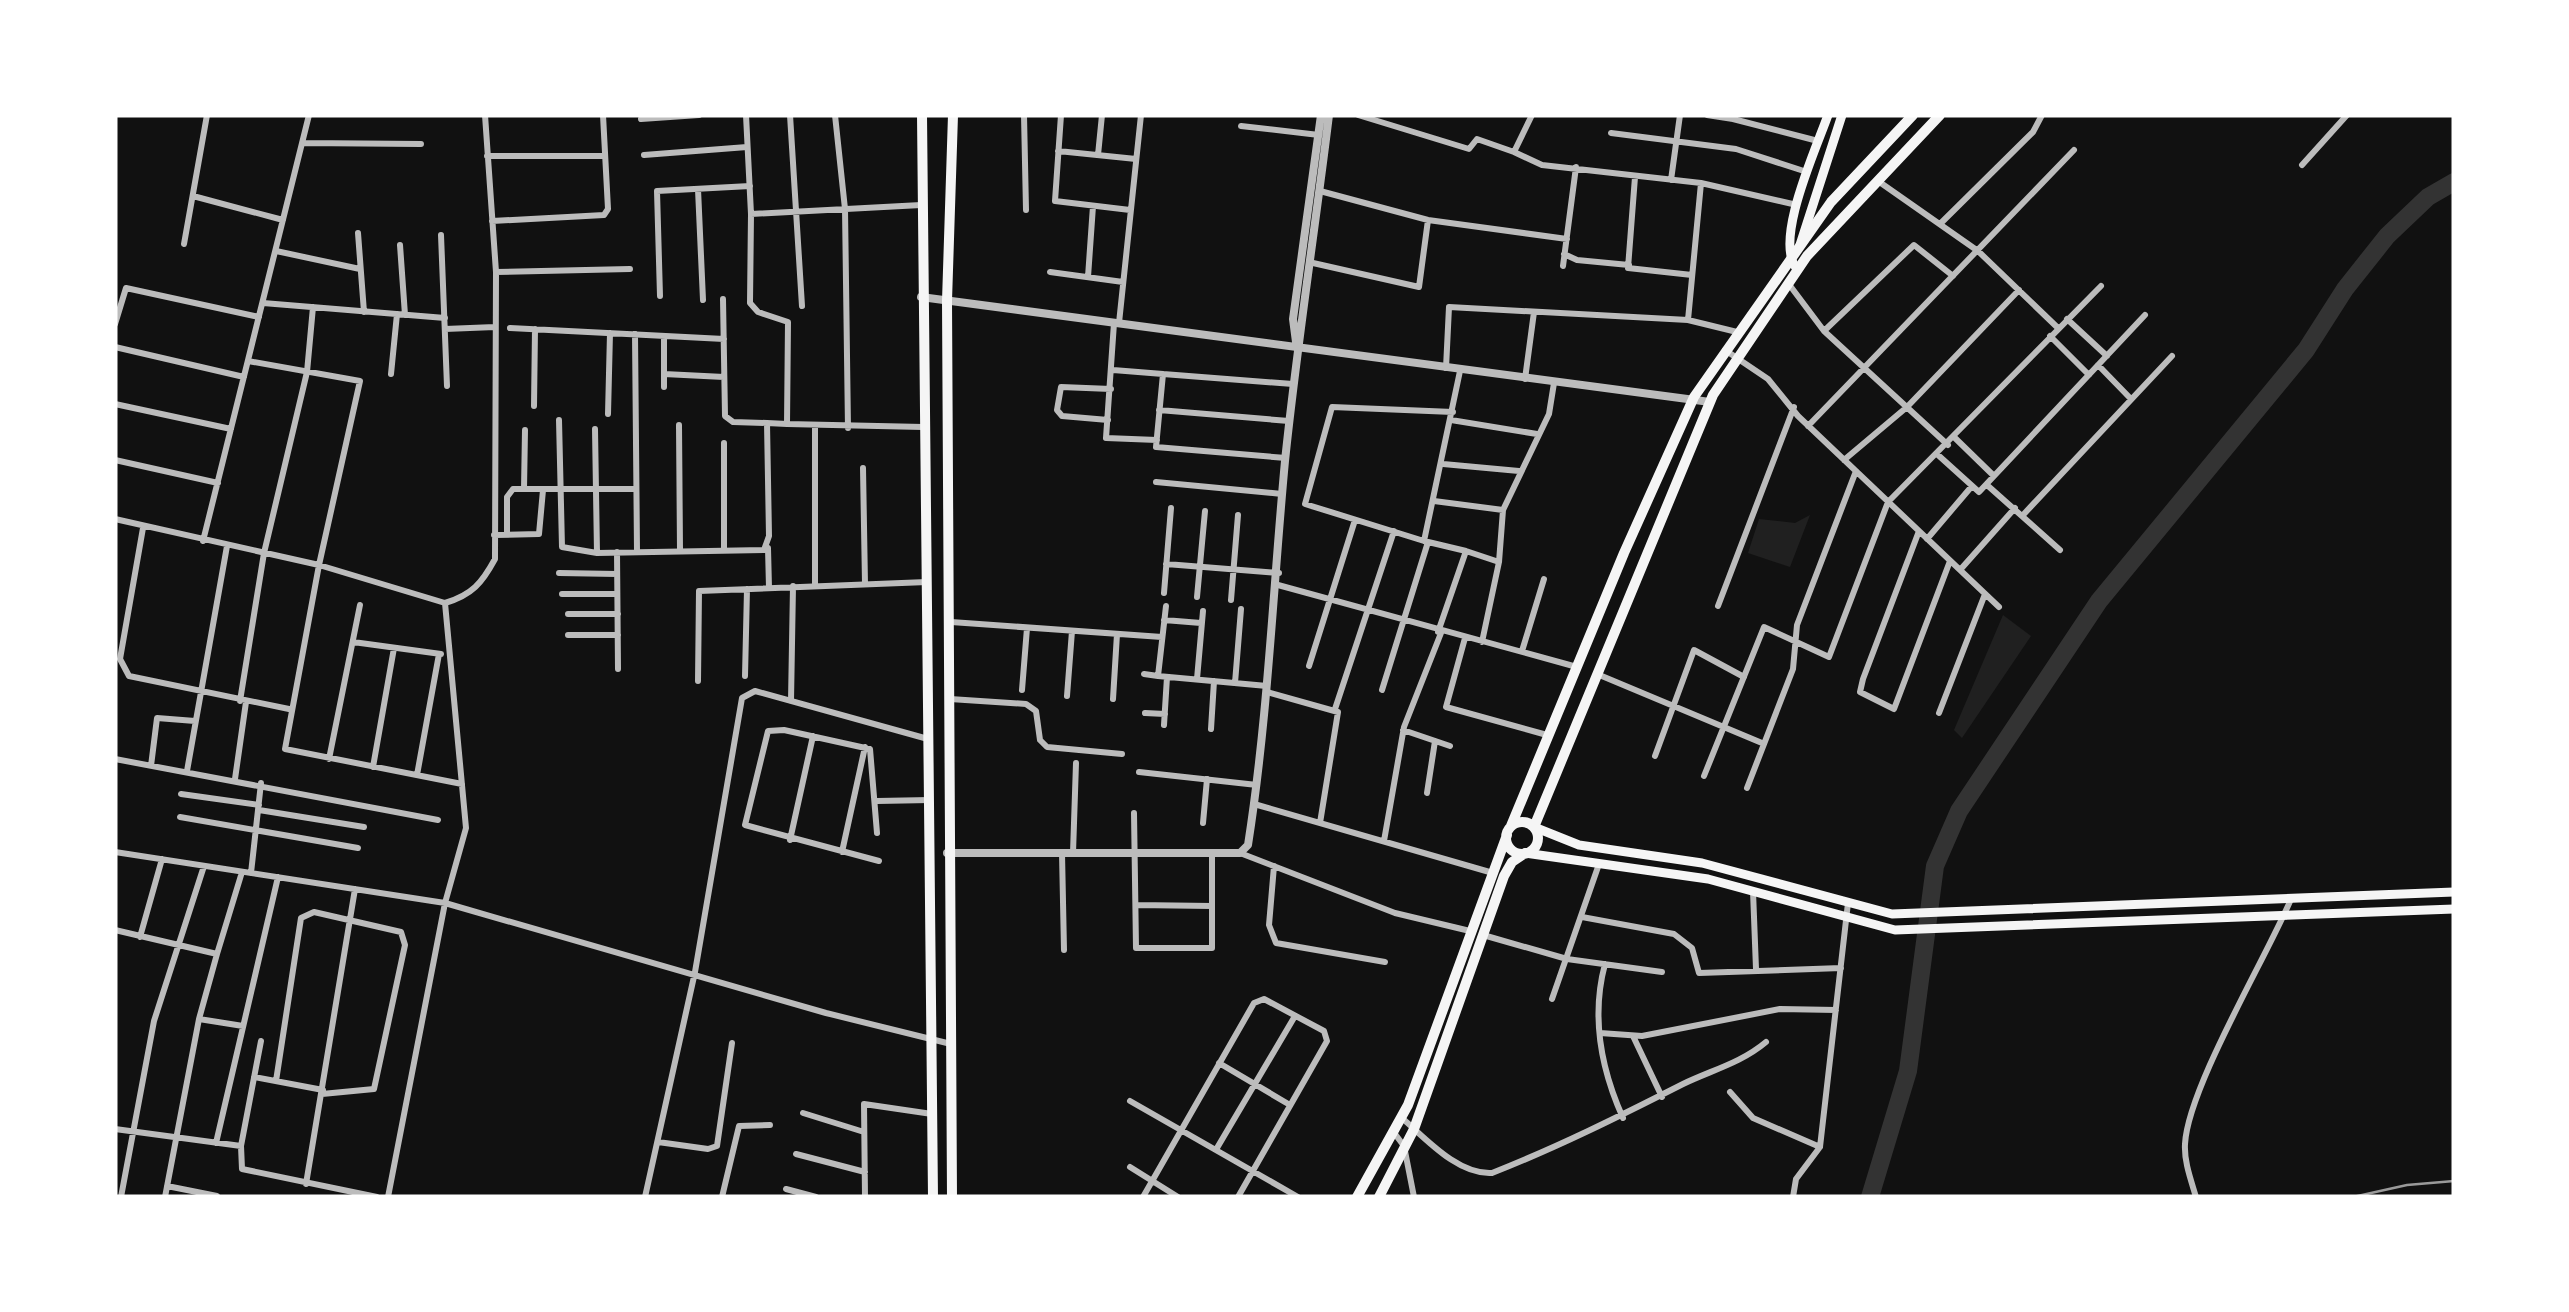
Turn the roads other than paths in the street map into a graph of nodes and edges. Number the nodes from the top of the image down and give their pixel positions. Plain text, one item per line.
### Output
1 (207, 115) edge
2 (309, 115) edge
3 (485, 115) edge
4 (604, 115) edge
5 (699, 115) edge
6 (746, 115) edge
7 (790, 115) edge
8 (835, 115) edge
9 (922, 115) edge
10 (953, 115) edge
11 (1024, 115) edge
12 (1061, 115) edge
13 (1102, 115) edge
14 (1141, 115) edge
15 (1320, 115) edge
16 (1329, 115) edge
17 (1358, 115) edge
18 (1532, 115) edge
19 (1680, 115) edge
20 (1707, 115) edge
21 (1828, 115) edge
22 (1842, 115) edge
23 (1914, 115) edge
24 (1940, 115) edge
25 (2042, 115) edge
26 (2347, 115) edge
27 (1734, 117) edge
28 (641, 120) dead end
29 (1241, 126) dead end
30 (1610, 132) dead end
31 (1322, 135) junction
32 (1676, 141) junction
33 (1819, 141) junction
34 (302, 143) junction
35 (422, 144) dead end
36 (748, 146) junction
37 (2074, 150) dead end
38 (1058, 151) junction
39 (1514, 152) junction
40 (644, 155) dead end
41 (1098, 155) junction
42 (488, 156) junction
43 (605, 156) junction
44 (1136, 158) junction
45 (2302, 165) dead end
46 (1576, 166) junction
47 (1808, 172) junction
48 (1634, 177) junction
49 (1671, 180) junction
50 (1876, 180) junction
51 (1701, 183) junction
52 (750, 186) junction
53 (698, 190) junction
54 (1320, 192) junction
55 (193, 196) junction
56 (921, 205) junction
57 (1798, 205) junction
58 (1094, 206) junction
59 (845, 209) junction
60 (1026, 210) dead end
61 (1130, 210) junction
62 (798, 212) junction
63 (751, 214) junction
64 (283, 220) junction
65 (1428, 220) junction
66 (492, 221) junction
67 (1942, 222) junction
68 (358, 233) dead end
69 (442, 235) dead end
70 (1566, 239) junction
71 (184, 244) dead end
72 (400, 245) dead end
73 (276, 250) junction
74 (1978, 250) junction
75 (1804, 251) junction
76 (1564, 254) junction
77 (1313, 263) junction
78 (1629, 265) junction
79 (1793, 265) junction
80 (1562, 266) dead end
81 (360, 269) junction
82 (630, 269) dead end
83 (496, 272) junction
84 (1050, 272) dead end
85 (1692, 275) junction
86 (1953, 276) junction
87 (1088, 277) junction
88 (1123, 282) junction
89 (1788, 283) junction
90 (2100, 286) dead end
91 (2019, 290) junction
92 (660, 296) dead end
93 (921, 297) junction
94 (723, 299) dead end
95 (703, 300) dead end
96 (947, 301) junction
97 (263, 303) junction
98 (802, 306) dead end
99 (313, 307) junction
100 (364, 312) junction
101 (1534, 312) junction
102 (401, 315) junction
103 (2144, 315) dead end
104 (259, 317) junction
105 (445, 318) junction
106 (2067, 319) junction
107 (1688, 320) junction
108 (1117, 323) junction
109 (115, 324) edge
110 (495, 327) junction
111 (510, 328) dead end
112 (2058, 328) junction
113 (445, 329) junction
114 (535, 330) junction
115 (1824, 331) junction
116 (1737, 332) junction
117 (610, 333) junction
118 (635, 334) junction
119 (664, 336) junction
120 (2050, 336) junction
121 (724, 340) junction
122 (1296, 346) junction
123 (115, 347) edge
124 (1725, 350) junction
125 (2107, 356) junction
126 (2172, 356) dead end
127 (1736, 358) junction
128 (248, 361) junction
129 (2098, 365) junction
130 (1866, 368) junction
131 (1446, 369) junction
132 (1113, 370) junction
133 (1460, 371) junction
134 (307, 372) junction
135 (392, 374) dead end
136 (664, 374) junction
137 (1163, 374) junction
138 (2089, 375) junction
139 (244, 376) junction
140 (724, 377) junction
141 (1526, 379) junction
142 (1554, 383) junction
143 (1293, 384) junction
144 (447, 386) dead end
145 (664, 387) dead end
146 (1111, 389) junction
147 (1694, 397) junction
148 (2131, 399) junction
149 (1710, 402) junction
150 (115, 404) edge
151 (534, 406) dead end
152 (1794, 406) junction
153 (1906, 407) junction
154 (1159, 410) junction
155 (608, 414) dead end
156 (1452, 416) junction
157 (559, 420) dead end
158 (1108, 420) junction
159 (1289, 421) junction
160 (767, 423) junction
161 (788, 424) junction
162 (679, 425) dead end
163 (814, 426) junction
164 (1808, 426) junction
165 (923, 427) junction
166 (848, 428) junction
167 (231, 429) junction
168 (595, 429) dead end
169 (525, 430) dead end
170 (1537, 434) junction
171 (1955, 438) junction
172 (1156, 440) junction
173 (724, 443) dead end
174 (1948, 445) junction
175 (1938, 455) junction
176 (1286, 458) junction
177 (115, 460) edge
178 (1844, 460) junction
179 (1443, 464) junction
180 (863, 468) dead end
181 (1518, 471) junction
182 (1856, 471) junction
183 (1994, 476) junction
184 (1156, 482) dead end
185 (218, 483) junction
186 (1986, 485) junction
187 (1972, 486) junction
188 (595, 489) junction
189 (636, 489) junction
190 (524, 490) junction
191 (544, 490) junction
192 (559, 490) junction
193 (1282, 494) junction
194 (1434, 501) junction
195 (1888, 502) junction
196 (1171, 508) dead end
197 (2015, 508) junction
198 (1503, 510) junction
199 (1205, 511) dead end
200 (1238, 515) dead end
201 (2023, 515) junction
202 (115, 520) edge
203 (1355, 520) junction
204 (143, 528) junction
205 (1394, 532) junction
206 (1919, 532) junction
207 (494, 535) junction
208 (506, 535) junction
209 (1928, 540) junction
210 (204, 541) junction
211 (1426, 541) junction
212 (228, 546) junction
213 (768, 546) junction
214 (680, 550) junction
215 (724, 550) junction
216 (2060, 550) dead end
217 (1466, 551) junction
218 (597, 552) junction
219 (617, 552) junction
220 (637, 552) junction
221 (264, 553) junction
222 (1950, 561) junction
223 (1500, 562) junction
224 (1166, 564) junction
225 (318, 565) junction
226 (1200, 567) junction
227 (1234, 570) junction
228 (1960, 570) junction
229 (559, 573) dead end
230 (617, 574) junction
231 (1278, 574) junction
232 (1544, 579) dead end
233 (927, 582) junction
234 (865, 584) junction
235 (814, 585) junction
236 (1278, 585) junction
237 (793, 586) junction
238 (769, 588) junction
239 (746, 589) junction
240 (1164, 593) dead end
241 (562, 594) dead end
242 (618, 594) junction
243 (1985, 594) junction
244 (1197, 596) dead end
245 (1231, 600) dead end
246 (1330, 600) junction
247 (445, 603) junction
248 (360, 605) dead end
249 (1166, 606) dead end
250 (1718, 606) dead end
251 (1999, 607) dead end
252 (1202, 610) dead end
253 (1241, 610) dead end
254 (1366, 611) junction
255 (568, 614) dead end
256 (618, 614) junction
257 (1164, 620) junction
258 (950, 622) junction
259 (1404, 622) junction
260 (1202, 623) junction
261 (1027, 628) junction
262 (1072, 631) junction
263 (1440, 632) junction
264 (1117, 634) junction
265 (618, 635) junction
266 (568, 636) dead end
267 (1162, 638) junction
268 (1465, 638) junction
269 (1796, 641) junction
270 (353, 642) junction
271 (1482, 642) junction
272 (394, 648) junction
273 (1522, 651) junction
274 (439, 654) junction
275 (450, 655) junction
276 (1309, 666) dead end
277 (1576, 666) junction
278 (618, 668) dead end
279 (1594, 673) junction
280 (1144, 674) dead end
281 (745, 676) dead end
282 (1163, 676) junction
283 (1744, 677) junction
284 (1196, 679) junction
285 (1214, 681) junction
286 (698, 682) dead end
287 (1235, 683) junction
288 (1268, 689) junction
289 (1022, 690) dead end
290 (1382, 690) dead end
291 (200, 692) junction
292 (1068, 696) dead end
293 (1113, 698) dead end
294 (950, 699) junction
295 (243, 701) junction
296 (790, 701) junction
297 (1675, 703) junction
298 (1335, 708) junction
299 (289, 709) junction
300 (1145, 713) dead end
301 (1939, 713) dead end
302 (1165, 714) junction
303 (195, 721) junction
304 (1726, 725) junction
305 (1164, 726) dead end
306 (1211, 729) dead end
307 (1403, 730) junction
308 (1547, 735) junction
309 (813, 736) junction
310 (929, 739) junction
311 (1435, 741) junction
312 (1762, 743) junction
313 (1450, 746) dead end
314 (866, 747) junction
315 (1122, 754) dead end
316 (1655, 756) dead end
317 (115, 759) edge
318 (329, 759) junction
319 (1076, 763) dead end
320 (151, 766) junction
321 (373, 767) junction
322 (186, 771) junction
323 (1139, 772) dead end
324 (416, 775) junction
325 (1704, 776) dead end
326 (235, 779) junction
327 (1208, 780) junction
328 (261, 783) junction
329 (462, 784) junction
330 (1258, 786) junction
331 (1747, 788) dead end
332 (181, 794) dead end
333 (1428, 794) dead end
334 (930, 800) junction
335 (877, 801) junction
336 (1254, 804) junction
337 (259, 808) junction
338 (1134, 812) dead end
339 (180, 817) dead end
340 (438, 820) dead end
341 (1320, 822) junction
342 (1202, 823) dead end
343 (1534, 826) junction
344 (364, 827) dead end
345 (257, 830) junction
346 (1509, 830) junction
347 (877, 833) dead end
348 (790, 840) junction
349 (1384, 841) junction
350 (358, 848) dead end
351 (115, 852) edge
352 (842, 852) junction
353 (1212, 852) junction
354 (1240, 852) junction
355 (1062, 853) junction
356 (1072, 853) junction
357 (1136, 853) junction
358 (1525, 853) junction
359 (947, 854) junction
360 (162, 859) junction
361 (880, 861) dead end
362 (1600, 863) junction
363 (204, 866) junction
364 (1274, 866) junction
365 (246, 872) junction
366 (1491, 872) junction
367 (1504, 876) junction
368 (278, 877) junction
369 (356, 889) junction
370 (1753, 890) junction
371 (2454, 892) edge
372 (2291, 900) junction
373 (445, 903) junction
374 (1848, 903) junction
375 (1136, 905) junction
376 (1212, 906) junction
377 (2454, 910) edge
378 (1582, 917) junction
379 (2284, 917) junction
380 (352, 918) junction
381 (1846, 918) junction
382 (115, 930) edge
383 (1470, 930) junction
384 (1484, 934) junction
385 (140, 937) junction
386 (181, 946) junction
387 (1064, 950) dead end
388 (216, 954) junction
389 (1566, 958) junction
390 (1386, 962) dead end
391 (1605, 964) junction
392 (1841, 968) junction
393 (1756, 969) junction
394 (696, 972) junction
395 (1662, 972) dead end
396 (1552, 1000) dead end
397 (1836, 1010) junction
398 (1295, 1016) junction
399 (199, 1020) junction
400 (242, 1026) junction
401 (1600, 1033) junction
402 (1633, 1036) junction
403 (932, 1041) junction
404 (260, 1042) dead end
405 (1766, 1042) dead end
406 (732, 1043) dead end
407 (950, 1044) junction
408 (1219, 1063) junction
409 (254, 1077) junction
410 (276, 1080) junction
411 (1255, 1084) junction
412 (322, 1092) junction
413 (1730, 1092) dead end
414 (1662, 1097) junction
415 (1130, 1101) dead end
416 (1290, 1105) junction
417 (803, 1113) dead end
418 (934, 1114) junction
419 (1402, 1118) junction
420 (1623, 1118) junction
421 (770, 1125) dead end
422 (115, 1129) edge
423 (1181, 1129) junction
424 (1414, 1129) junction
425 (134, 1132) junction
426 (864, 1132) junction
427 (1395, 1134) junction
428 (176, 1138) junction
429 (658, 1142) junction
430 (216, 1143) junction
431 (241, 1146) junction
432 (1404, 1146) junction
433 (1217, 1148) junction
434 (1820, 1148) junction
435 (796, 1154) dead end
436 (1130, 1167) dead end
437 (1252, 1171) junction
438 (864, 1172) junction
439 (1152, 1183) junction
440 (306, 1184) junction
441 (168, 1186) junction
442 (786, 1189) dead end
443 (218, 1196) edge
444 (121, 1197) edge
445 (165, 1197) edge
446 (377, 1197) edge
447 (388, 1197) edge
448 (645, 1197) edge
449 (722, 1197) edge
450 (816, 1197) edge
451 (865, 1197) edge
452 (933, 1197) edge
453 (952, 1197) edge
454 (1143, 1197) edge
455 (1178, 1197) edge
456 (1238, 1197) edge
457 (1298, 1197) edge
458 (1358, 1197) edge
459 (1379, 1197) edge
460 (1414, 1197) edge
461 (1793, 1197) edge
462 (2196, 1197) edge

1 - 55 street
2 - 34 street
3 - 42 street
4 - 43 street
5 - 28 street
6 - 36 street
7 - 62 street
8 - 59 street
9 - 56 main road
10 - 96 main road
11 - 60 street
12 - 38 street
13 - 41 street
14 - 44 street
15 - 31 street
16 - 31 street
17 - 39 street
18 - 39 street
19 - 32 street
20 - 27 street
21 - 33 main road
22 - 75 main road
23 - 75 main road
24 - 50 main road
25 - 67 street
26 - 45 street
27 - 33 street
29 - 31 street
30 - 32 street
31 - 54 street
31 - 122 street
32 - 47 street
32 - 49 street
33 - 47 main road
34 - 35 street
34 - 64 street
36 - 40 street
36 - 52 street
37 - 74 street
38 - 41 street
38 - 58 street
39 - 46 street
41 - 44 street
42 - 43 street
42 - 66 street
43 - 66 street
44 - 61 street
46 - 48 street
46 - 70 street
47 - 57 main road
48 - 49 street
48 - 78 street
49 - 51 street
50 - 67 street
50 - 75 main road
51 - 57 street
51 - 85 street
52 - 53 street
52 - 63 street
53 - 92 street
53 - 95 street
54 - 65 street
54 - 77 street
55 - 64 street
55 - 71 street
56 - 59 street
56 - 93 main road
57 - 79 main road
58 - 61 street
58 - 87 street
59 - 62 street
59 - 166 street
61 - 88 street
62 - 63 street
62 - 98 street
63 - 161 street
64 - 73 street
65 - 70 street
65 - 77 street
66 - 83 street
67 - 74 street
68 - 81 street
69 - 105 street
70 - 76 street
72 - 102 street
73 - 81 street
73 - 97 street
74 - 86 street
74 - 91 street
75 - 79 main road
76 - 78 street
76 - 80 street
77 - 122 street
78 - 85 street
79 - 89 main road
79 - 116 main road
81 - 100 street
82 - 83 street
83 - 110 street
84 - 87 street
85 - 107 street
86 - 115 street
86 - 130 street
87 - 88 street
88 - 108 street
89 - 115 street
89 - 127 main road
90 - 106 street
91 - 112 street
91 - 153 street
93 - 96 street
93 - 165 main road
94 - 121 street
96 - 108 street
96 - 258 main road
97 - 99 street
97 - 104 street
99 - 100 street
99 - 134 street
100 - 102 street
101 - 107 street
101 - 131 street
101 - 141 street
102 - 105 street
102 - 135 street
103 - 125 street
104 - 109 street
104 - 128 street
105 - 113 street
106 - 112 street
106 - 125 street
107 - 116 street
108 - 122 street
108 - 132 street
110 - 113 street
110 - 207 street
111 - 114 street
112 - 120 street
113 - 144 street
114 - 117 street
114 - 151 street
115 - 130 street
116 - 124 main road
117 - 118 street
117 - 155 street
118 - 119 street
118 - 189 street
119 - 121 street
119 - 136 street
120 - 138 street
120 - 171 street
121 - 140 street
122 - 131 street
122 - 143 street
123 - 139 street
124 - 127 street
124 - 147 main road
125 - 129 street
126 - 148 street
127 - 149 main road
127 - 152 street
128 - 134 street
128 - 139 street
129 - 138 street
129 - 148 street
130 - 153 street
130 - 164 street
131 - 133 street
132 - 137 street
132 - 146 street
133 - 141 street
133 - 156 street
134 - 221 street
134 - 225 street
136 - 140 street
136 - 145 street
137 - 143 street
137 - 154 street
138 - 183 street
139 - 167 street
140 - 160 street
141 - 142 street
142 - 147 street
142 - 170 street
143 - 159 street
146 - 158 street
146 - 158 street
147 - 149 street
147 - 277 main road
148 - 201 street
149 - 279 main road
150 - 167 street
152 - 164 street
152 - 250 street
153 - 174 street
153 - 178 street
154 - 159 street
154 - 172 street
156 - 170 street
156 - 179 street
156 - 203 street
157 - 192 street
158 - 172 street
159 - 176 street
160 - 161 street
160 - 213 street
161 - 163 street
162 - 214 street
163 - 166 street
163 - 235 street
164 - 178 street
165 - 166 street
165 - 233 main road
167 - 185 street
168 - 188 street
169 - 190 street
170 - 181 street
171 - 174 street
171 - 183 street
172 - 176 street
173 - 215 street
174 - 175 street
175 - 187 street
175 - 195 street
176 - 193 street
177 - 185 street
178 - 182 street
179 - 181 street
179 - 194 street
180 - 234 street
181 - 198 street
182 - 195 street
182 - 269 street
183 - 186 street
184 - 193 street
185 - 210 street
186 - 187 street
186 - 197 street
187 - 209 street
188 - 189 street
188 - 192 street
188 - 218 street
189 - 220 street
190 - 191 street
190 - 208 street
191 - 192 street
191 - 208 street
192 - 218 street
193 - 231 street
194 - 198 street
194 - 211 street
195 - 206 street
195 - 269 street
196 - 224 street
197 - 201 street
197 - 228 street
198 - 223 street
199 - 226 street
200 - 227 street
201 - 216 street
202 - 204 street
203 - 205 street
203 - 246 street
204 - 210 street
204 - 291 street
205 - 211 street
205 - 254 street
206 - 209 street
206 - 222 street
207 - 208 street
207 - 247 street
209 - 222 street
210 - 212 street
211 - 217 street
211 - 259 street
212 - 221 street
212 - 291 street
213 - 215 street
213 - 238 street
214 - 215 street
214 - 220 street
217 - 223 street
217 - 263 street
218 - 219 street
219 - 220 street
219 - 230 street
221 - 225 street
221 - 295 street
222 - 228 street
223 - 271 street
224 - 226 street
224 - 240 street
225 - 247 street
225 - 299 street
226 - 227 street
226 - 244 street
227 - 231 street
227 - 245 street
228 - 243 street
229 - 230 street
230 - 242 street
231 - 236 street
232 - 273 street
233 - 234 street
233 - 310 main road
234 - 235 street
235 - 237 street
236 - 246 street
236 - 288 street
237 - 238 street
237 - 296 street
238 - 239 street
239 - 281 street
239 - 286 street
241 - 242 street
242 - 256 street
243 - 251 street
243 - 301 street
246 - 254 street
246 - 276 street
247 - 275 street
248 - 270 street
249 - 257 street
252 - 260 street
253 - 287 street
254 - 259 street
254 - 298 street
255 - 256 street
256 - 265 street
257 - 260 street
257 - 267 street
258 - 261 street
258 - 294 main road
259 - 263 street
259 - 290 street
260 - 284 street
261 - 262 street
261 - 289 street
262 - 264 street
262 - 292 street
263 - 268 street
263 - 307 street
264 - 267 street
264 - 293 street
265 - 266 street
265 - 278 street
267 - 282 street
268 - 271 street
268 - 308 street
269 - 283 street
269 - 312 street
270 - 272 street
270 - 318 street
271 - 273 street
272 - 274 street
272 - 321 street
273 - 277 street
274 - 275 street
274 - 324 street
275 - 329 street
277 - 308 main road
279 - 297 street
279 - 343 main road
280 - 282 street
282 - 284 street
282 - 302 street
283 - 297 street
283 - 304 street
284 - 285 street
285 - 287 street
285 - 306 street
287 - 288 street
288 - 298 street
288 - 330 street
291 - 295 street
291 - 303 street
294 - 315 street
294 - 359 main road
295 - 299 street
295 - 326 street
296 - 310 street
296 - 394 street
297 - 304 street
297 - 316 street
298 - 341 street
299 - 318 street
300 - 302 street
302 - 305 street
303 - 320 street
303 - 322 street
304 - 312 street
304 - 325 street
307 - 311 street
307 - 349 street
308 - 346 main road
309 - 314 street
309 - 348 street
309 - 348 street
310 - 334 main road
311 - 313 street
311 - 333 street
312 - 331 street
314 - 335 street
314 - 352 street
317 - 320 street
318 - 321 street
319 - 356 street
320 - 322 street
321 - 324 street
322 - 326 street
323 - 327 street
324 - 329 street
326 - 328 street
327 - 330 street
327 - 342 street
328 - 337 street
328 - 340 street
329 - 373 street
330 - 336 street
332 - 337 street
334 - 335 street
334 - 403 main road
335 - 347 street
336 - 341 street
336 - 354 street
337 - 344 street
337 - 345 street
338 - 357 street
339 - 345 street
341 - 349 street
343 - 346 main road
343 - 358 main road
343 - 374 main road
345 - 350 street
345 - 365 street
346 - 358 main road
346 - 366 main road
348 - 352 street
349 - 366 street
351 - 360 street
352 - 361 street
353 - 354 street
353 - 357 street
353 - 376 street
354 - 364 street
355 - 356 street
355 - 359 street
355 - 387 street
356 - 357 street
357 - 375 street
358 - 362 main road
358 - 367 main road
359 - 407 main road
360 - 363 street
360 - 385 street
362 - 370 main road
362 - 378 street
363 - 365 street
363 - 386 street
364 - 383 street
364 - 390 street
365 - 368 street
365 - 388 street
366 - 367 street
366 - 383 main road
367 - 384 main road
368 - 369 street
368 - 400 street
369 - 373 street
369 - 380 street
370 - 381 main road
370 - 393 street
371 - 372 main road
372 - 374 main road
372 - 379 street
373 - 394 street
373 - 447 street
374 - 381 street
375 - 376 street
375 - 376 street
377 - 379 main road
378 - 389 street
378 - 393 street
379 - 381 main road
379 - 462 street
380 - 410 street
380 - 412 street
380 - 412 street
381 - 392 street
382 - 385 street
383 - 419 main road
384 - 389 street
384 - 424 main road
385 - 386 street
386 - 388 street
386 - 425 street
388 - 399 street
389 - 391 street
389 - 396 street
391 - 395 street
391 - 401 street
392 - 393 street
392 - 397 street
394 - 403 street
394 - 429 street
397 - 402 street
397 - 434 street
398 - 408 street
398 - 411 street
398 - 416 street
399 - 400 street
399 - 428 street
400 - 430 street
401 - 402 street
401 - 420 street
402 - 414 street
403 - 407 street
403 - 418 main road
404 - 409 street
405 - 414 street
406 - 429 street
407 - 453 main road
408 - 411 street
408 - 423 street
409 - 410 street
409 - 431 street
410 - 412 street
411 - 416 street
411 - 433 street
412 - 440 street
413 - 434 street
414 - 420 street
415 - 423 street
416 - 437 street
417 - 426 street
418 - 426 street
418 - 452 main road
419 - 424 street
419 - 427 main road
420 - 424 street
421 - 449 street
422 - 425 street
423 - 433 street
423 - 439 street
424 - 432 main road
425 - 428 street
425 - 444 street
426 - 438 street
427 - 432 street
427 - 458 main road
428 - 430 street
428 - 441 street
429 - 448 street
430 - 431 street
431 - 440 street
432 - 459 main road
432 - 460 street
433 - 437 street
434 - 461 street
435 - 438 street
436 - 439 street
437 - 456 street
437 - 457 street
438 - 451 street
439 - 454 street
439 - 455 street
440 - 446 street
441 - 443 street
441 - 445 street
442 - 450 street

